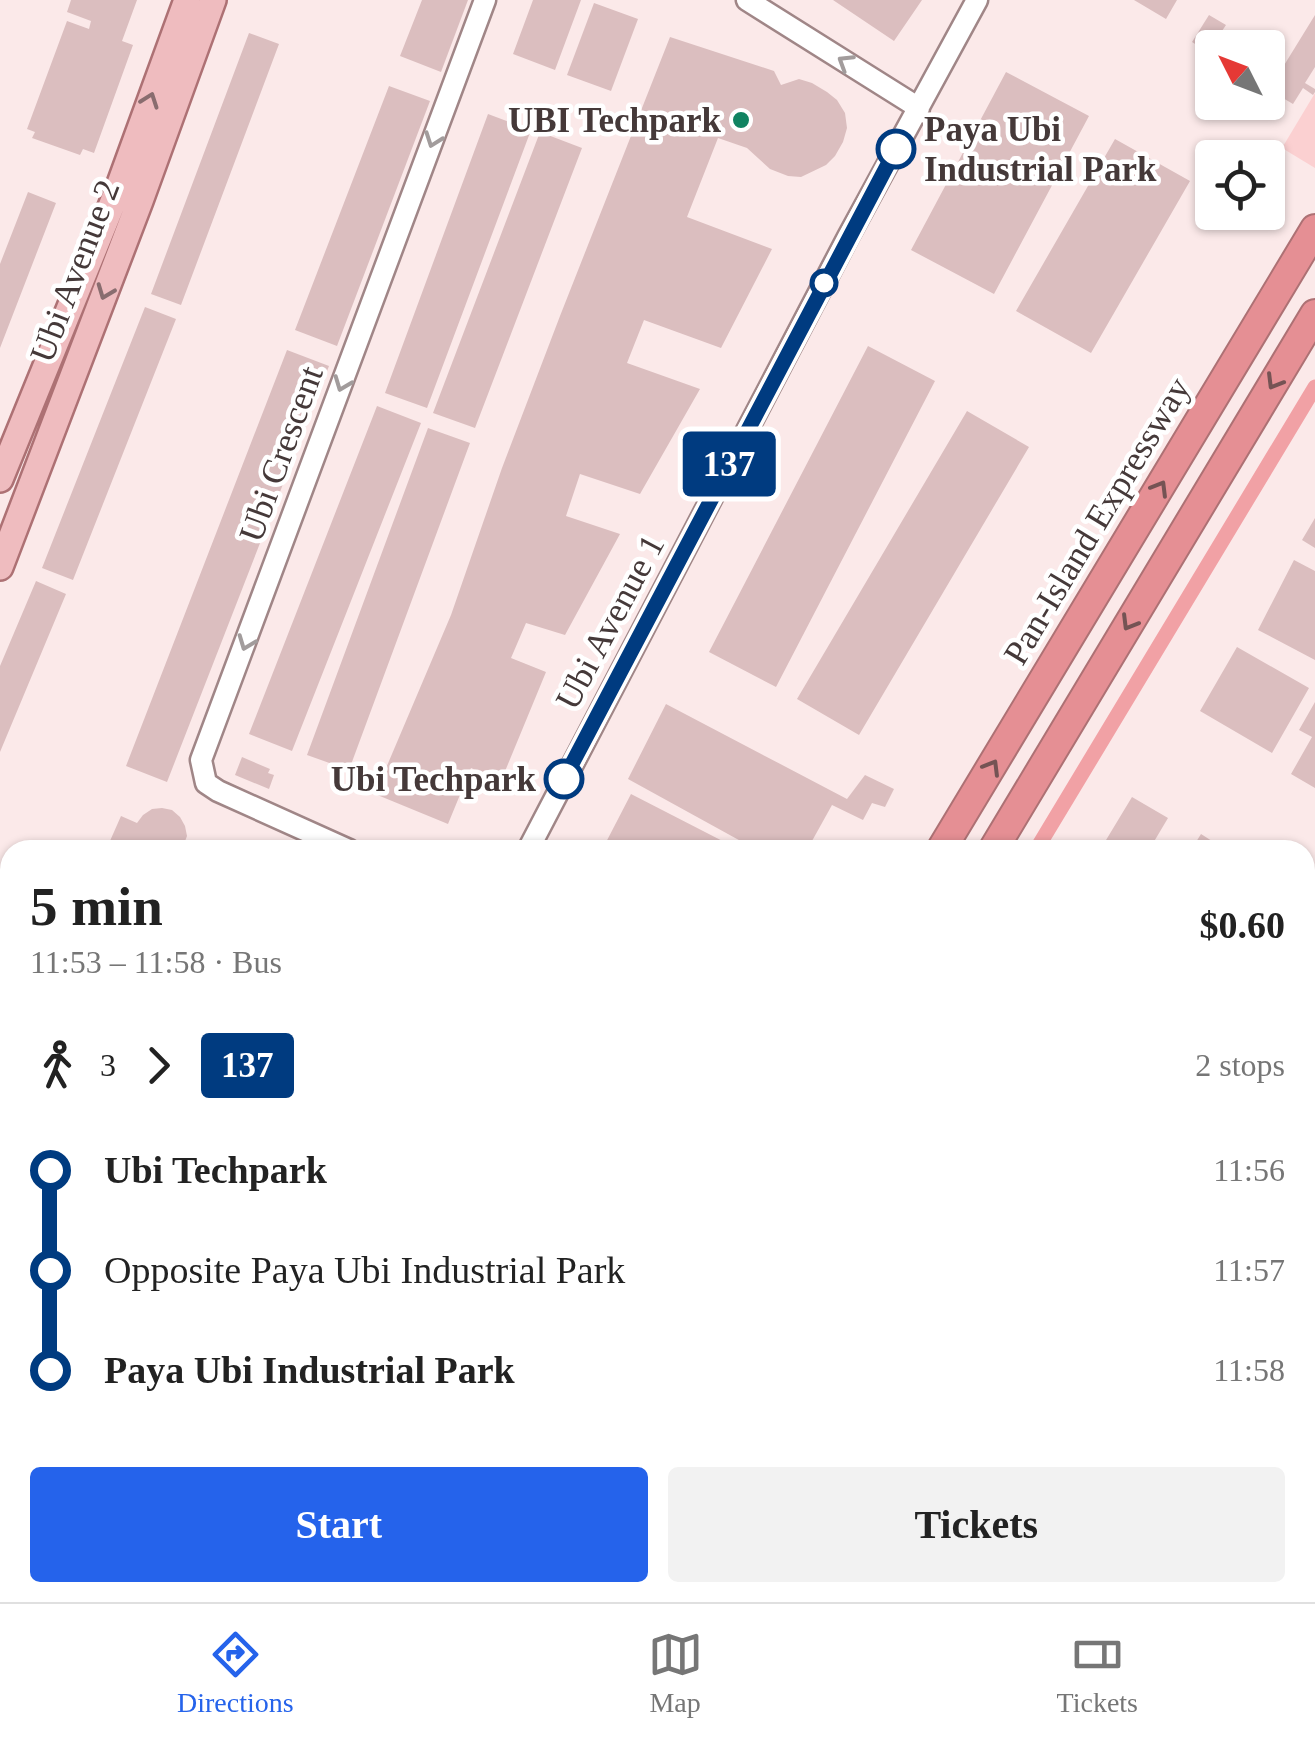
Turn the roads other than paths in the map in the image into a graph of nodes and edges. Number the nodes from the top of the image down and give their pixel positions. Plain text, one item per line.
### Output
1 (187, 0) edge
2 (213, 0) edge
3 (485, 0) edge
4 (746, 0) edge
5 (974, 3) edge
6 (919, 108) junction
7 (1315, 229) edge
8 (1315, 314) edge
9 (0, 479) edge
10 (0, 567) edge
11 (328, 840) edge
12 (533, 840) edge
13 (947, 840) edge
14 (1000, 840) edge

9 -> 1 main road, Ubi Avenue 2
2 -> 10 main road, Ubi Avenue 2
3 -> 11 street, Ubi Crescent
6 -> 4 street
5 - 6 street, Ubi Avenue 1
6 - 12 street, Ubi Avenue 1
13 -> 7 highway, Pan-Island Expressway
8 -> 14 highway

